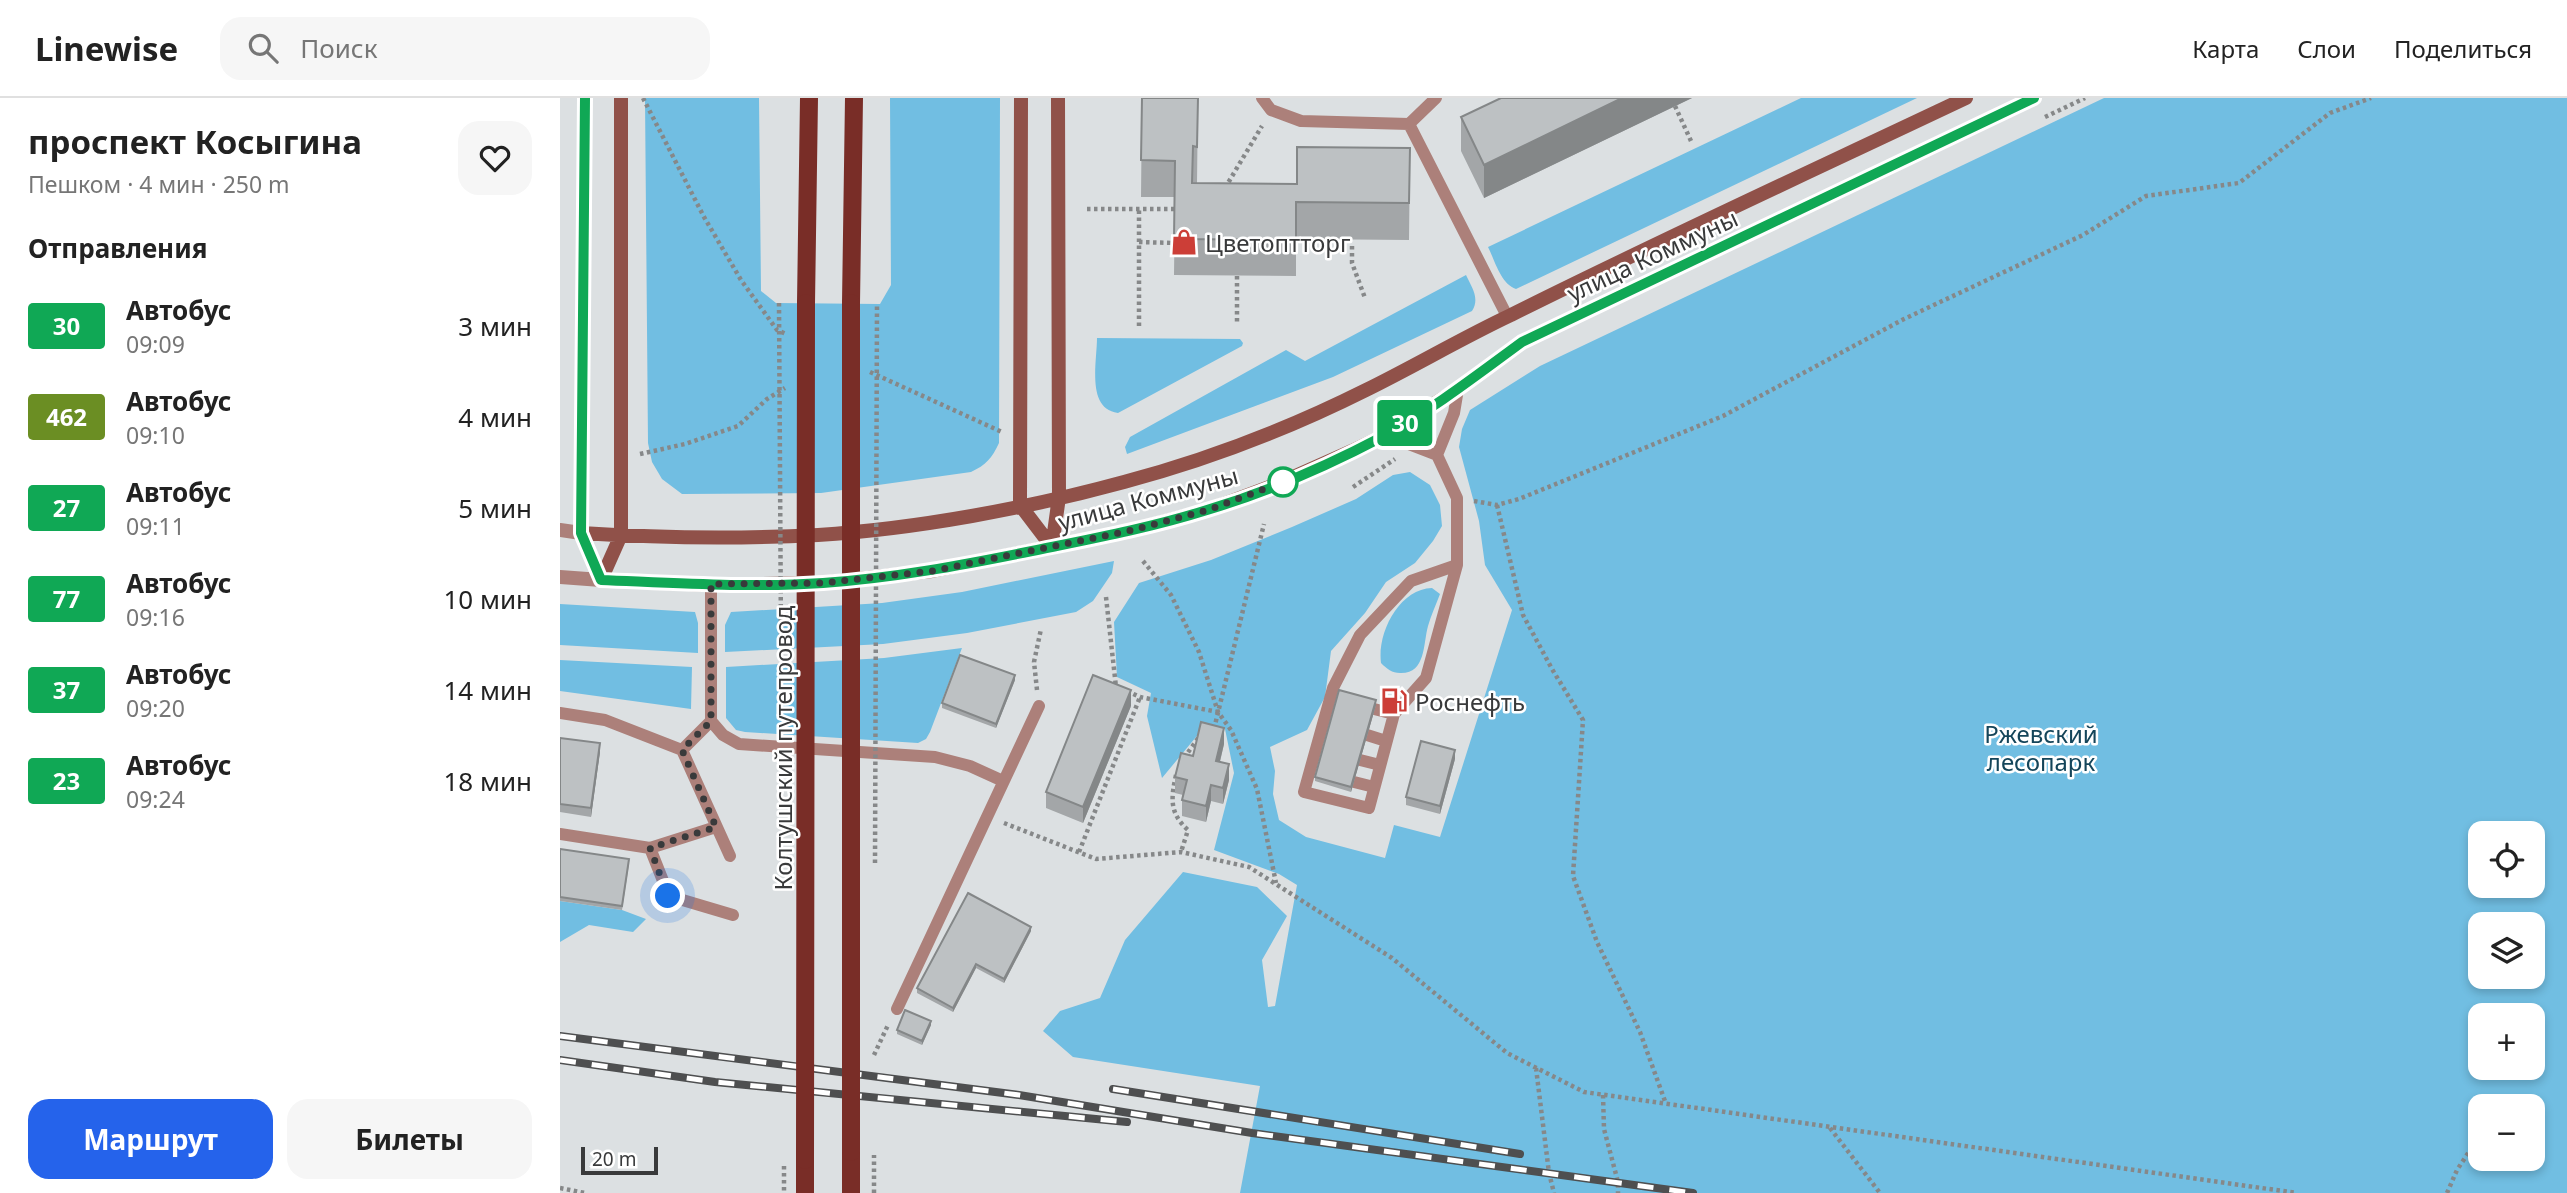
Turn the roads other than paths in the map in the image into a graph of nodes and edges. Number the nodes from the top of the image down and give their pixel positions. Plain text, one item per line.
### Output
1 (585, 98) edge
2 (621, 98) edge
3 (809, 98) edge
4 (854, 98) edge
5 (1021, 98) edge
6 (1058, 98) edge
7 (1262, 98) edge
8 (1436, 98) edge
9 (1966, 98) edge
10 (2034, 98) edge
11 (1409, 124) junction
12 (1507, 316) junction
13 (1458, 389) junction
14 (1385, 435) junction
15 (1437, 455) junction
16 (1059, 497) junction
17 (1020, 505) junction
18 (560, 530) edge
19 (581, 533) junction
20 (621, 535) junction
21 (1052, 547) junction
22 (1457, 565) junction
23 (560, 577) edge
24 (601, 580) junction
25 (711, 584) junction
26 (1039, 706) road end
27 (1374, 709) edge
28 (560, 713) edge
29 (1394, 714) junction
30 (711, 721) junction
31 (1367, 735) edge
32 (1386, 741) junction
33 (682, 750) junction
34 (1360, 760) edge
35 (1380, 765) junction
36 (1003, 781) junction
37 (1354, 782) edge
38 (1374, 787) junction
39 (716, 827) junction
40 (560, 834) edge
41 (650, 848) junction
42 (730, 856) dead end
43 (733, 915) dead end
44 (897, 1009) dead end
45 (805, 1193) edge
46 (851, 1193) edge

1 - 19 main road
2 - 20 main road
3 - 45 main road, Колтушский путепровод, bridge
4 - 46 main road, bridge
5 - 17 main road
6 - 16 main road
7 - 11 lane
8 - 11 lane
9 - 12 main road, улица Коммуны
10 - 13 main road, улица Коммуны
11 - 12 lane
12 - 16 main road, улица Коммуны
13 - 14 main road, улица Коммуны
13 - 15 lane
14 - 15 lane
14 - 21 main road, улица Коммуны
15 - 22 lane
16 - 17 main road, улица Коммуны
16 - 21 main road
17 - 20 main road, улица Коммуны
17 - 21 main road
18 - 19 street, улица Коммуны
19 - 20 main road, улица Коммуны
19 - 24 main road
20 - 24 main road
21 - 25 main road, улица Коммуны
22 - 29 lane
22 - 38 lane
23 - 24 street, улица Коммуны
24 - 25 main road, улица Коммуны
25 - 30 lane
26 - 36 lane
27 - 29 lane
28 - 33 lane
29 - 32 lane
30 - 33 lane
30 - 36 lane
31 - 32 lane
32 - 35 lane
33 - 39 lane
34 - 35 lane
35 - 38 lane
36 - 44 lane
37 - 38 lane
39 - 41 lane
39 - 42 lane
40 - 41 lane
41 - 43 lane

